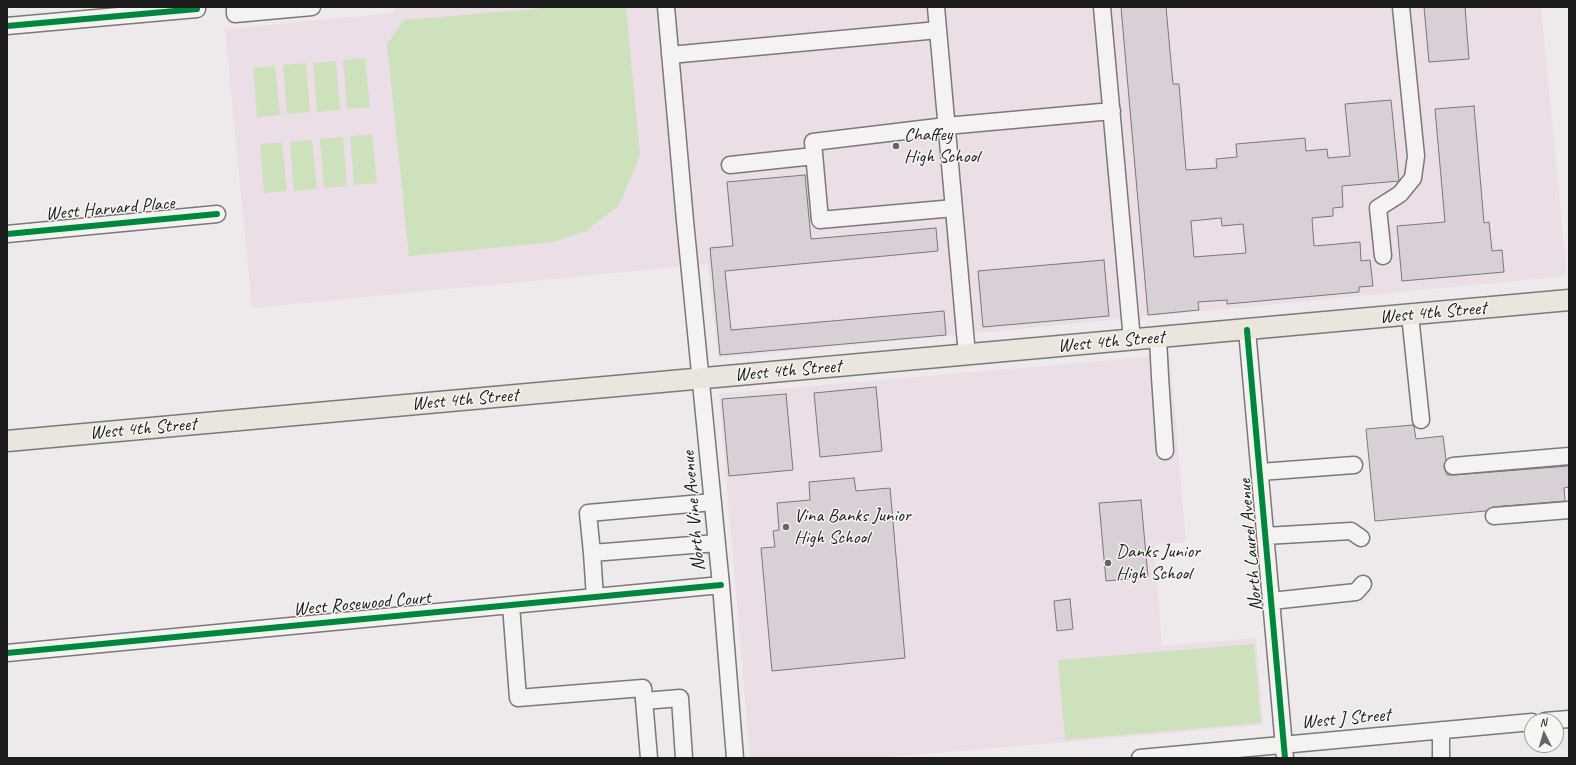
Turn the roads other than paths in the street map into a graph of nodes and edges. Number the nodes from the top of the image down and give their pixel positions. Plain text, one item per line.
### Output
1 (235, 7) edge
2 (312, 7) edge
3 (666, 7) edge
4 (936, 7) edge
5 (1102, 7) edge
6 (1401, 7) edge
7 (197, 9) dead end
8 (7, 26) edge
9 (938, 30) junction
10 (670, 55) junction
11 (1112, 111) junction
12 (946, 126) junction
13 (814, 156) junction
14 (730, 165) dead end
15 (954, 208) junction
16 (217, 214) dead end
17 (7, 234) edge
18 (1383, 256) dead end
19 (1569, 300) edge
20 (1410, 315) junction
21 (1247, 330) junction
22 (1158, 338) junction
23 (1132, 340) junction
24 (967, 355) junction
25 (701, 379) junction
26 (1421, 420) dead end
27 (7, 441) edge
28 (1165, 451) dead end
29 (1569, 456) edge
30 (1354, 465) dead end
31 (1453, 466) dead end
32 (1260, 472) junction
33 (713, 502) junction
34 (1569, 510) edge
35 (1494, 516) dead end
36 (1265, 536) junction
37 (1361, 538) dead end
38 (717, 543) junction
39 (592, 553) junction
40 (1363, 584) dead end
41 (721, 586) junction
42 (595, 597) junction
43 (1271, 601) junction
44 (511, 605) junction
45 (7, 653) edge
46 (644, 701) junction
47 (1524, 723) edge
48 (1441, 730) junction
49 (1285, 751) edge
50 (649, 758) edge
51 (684, 758) edge
52 (735, 758) edge
53 (1140, 758) edge
54 (1441, 758) edge

1 - 2 street
3 - 10 street, North Vine Avenue
4 - 9 street
5 - 11 street
6 - 18 street
7 - 8 street
9 - 10 street
9 - 12 street
10 - 25 street, North Vine Avenue
11 - 12 street
11 - 23 street
12 - 13 street
12 - 15 street
13 - 14 street
13 - 15 street
15 - 24 street
16 - 17 street, West Harvard Place
19 - 20 main road, West 4th Street
20 - 21 main road, West 4th Street
20 - 26 street
21 - 22 main road, West 4th Street
21 - 32 street, North Laurel Avenue
22 - 23 main road, West 4th Street
22 - 28 street
23 - 24 main road, West 4th Street
24 - 25 main road, West 4th Street
25 - 27 main road, West 4th Street
25 - 33 street, North Vine Avenue
29 - 31 street
30 - 32 street
32 - 36 street, North Laurel Avenue
33 - 38 street, North Vine Avenue
33 - 39 street
34 - 35 street
36 - 37 street
36 - 43 street, North Laurel Avenue
38 - 39 street
38 - 41 street, North Vine Avenue
39 - 42 street
40 - 43 street
41 - 42 street, West Rosewood Court
41 - 52 street, North Vine Avenue
42 - 44 street, West Rosewood Court
43 - 49 street, North Laurel Avenue
44 - 45 street, West Rosewood Court
44 - 46 street
46 - 50 street
46 - 51 street
47 - 48 street, West J Street
48 - 49 street, West J Street
48 - 54 street
49 - 53 street, West J Street

